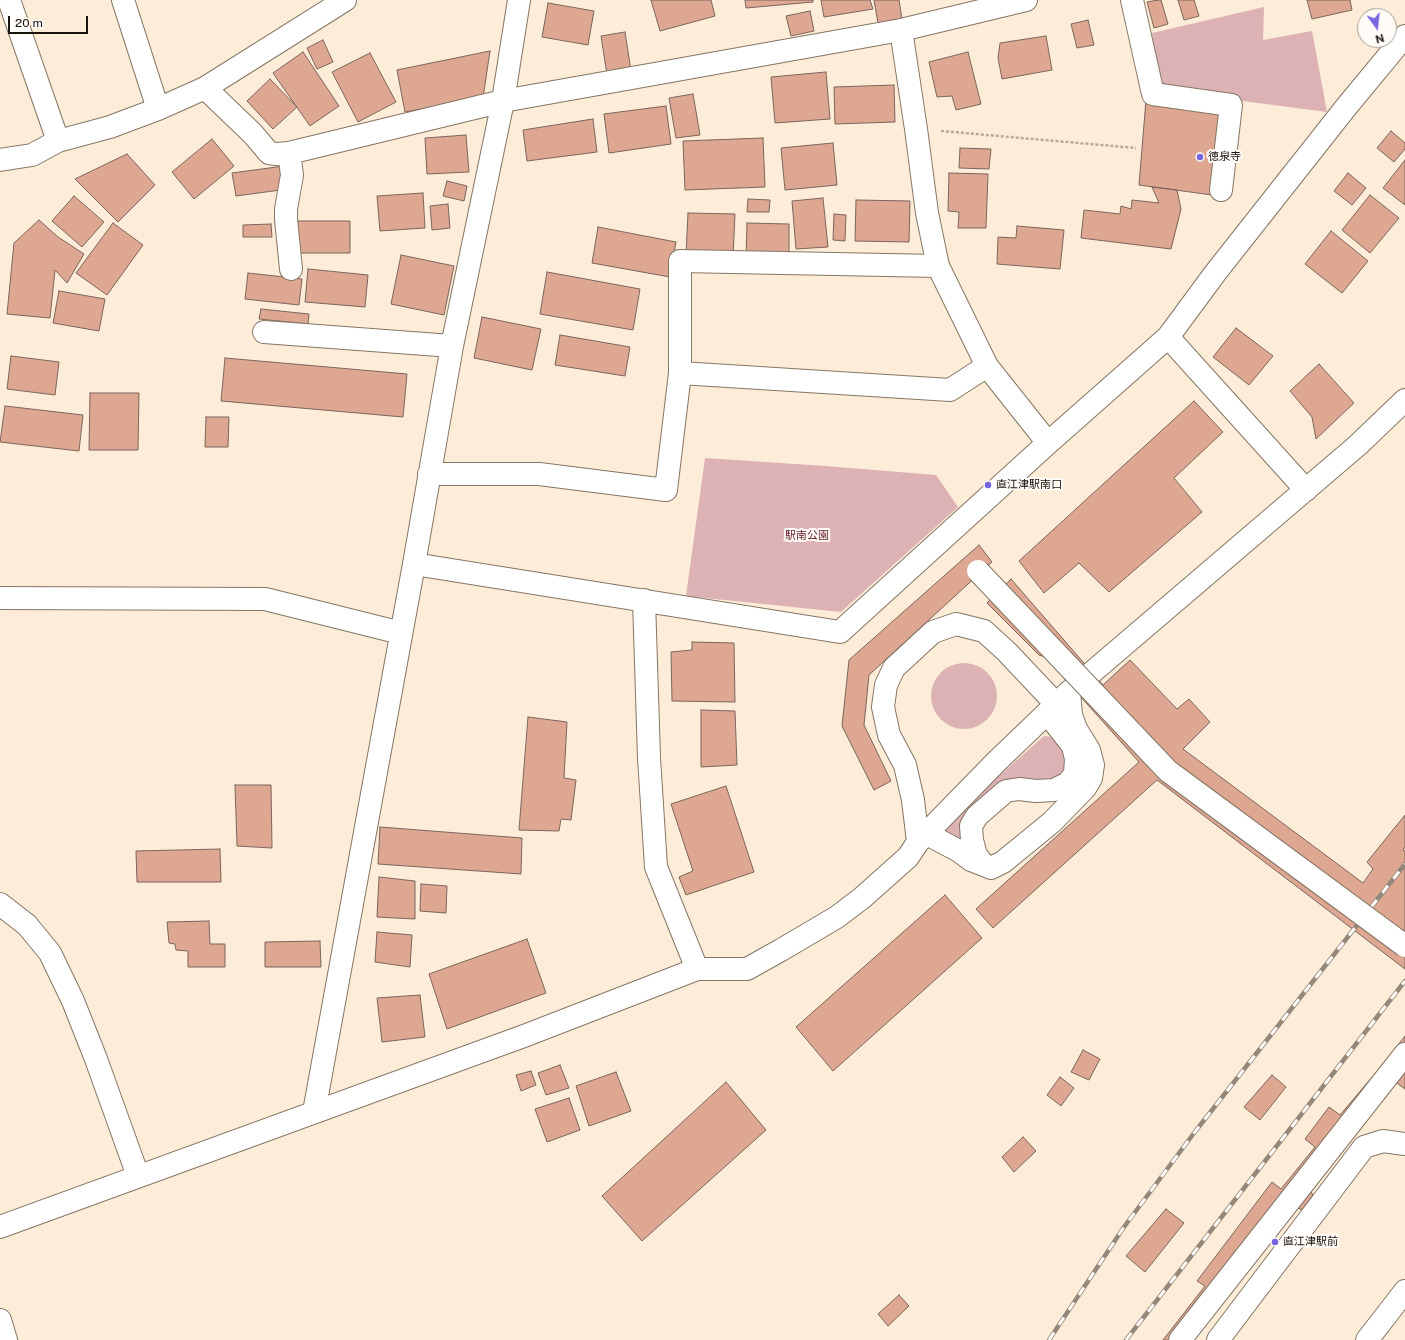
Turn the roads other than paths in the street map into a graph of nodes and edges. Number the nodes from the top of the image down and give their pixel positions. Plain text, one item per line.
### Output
1 (9, 0) edge
2 (123, 0) edge
3 (345, 0) edge
4 (519, 0) edge
5 (1026, 0) edge
6 (1132, 0) edge
7 (971, 7) edge
8 (901, 30) junction
9 (1405, 36) edge
10 (205, 88) junction
11 (503, 100) junction
12 (158, 109) junction
13 (58, 141) junction
14 (288, 153) junction
15 (0, 160) edge
16 (1221, 190) dead end
17 (938, 266) junction
18 (291, 268) dead end
19 (264, 332) dead end
20 (1168, 337) junction
21 (452, 346) junction
22 (987, 366) junction
23 (680, 373) junction
24 (1405, 400) edge
25 (1048, 443) junction
26 (429, 474) junction
27 (1306, 490) junction
28 (414, 564) junction
29 (978, 571) dead end
30 (0, 598) edge
31 (644, 600) junction
32 (401, 633) junction
33 (1058, 703) junction
34 (922, 838) junction
35 (984, 865) junction
36 (0, 904) edge
37 (1405, 946) edge
38 (697, 969) junction
39 (1405, 1054) edge
40 (314, 1112) junction
41 (1405, 1144) edge
42 (138, 1176) junction
43 (0, 1227) edge
44 (1405, 1291) edge
45 (0, 1320) edge
46 (6, 1340) edge
47 (1180, 1340) edge
48 (1218, 1340) edge
49 (1367, 1340) edge

1 - 13 street
2 - 12 street
3 - 10 street
4 - 11 street
5 - 7 street
6 - 16 street
7 - 8 street
8 - 11 street
8 - 17 street
9 - 20 street
10 - 12 street
10 - 14 street
11 - 14 street
11 - 21 street
12 - 13 street
13 - 15 street
14 - 18 street
17 - 22 street
17 - 23 street
19 - 21 street
20 - 25 street
20 - 27 street
21 - 26 street
22 - 23 street
22 - 25 street
23 - 26 street
24 - 27 street
25 - 31 street
26 - 28 street
27 - 33 street
28 - 31 street
28 - 32 street
29 - 37 street, bridge
30 - 32 street
31 - 38 street
32 - 40 street
33 - 34 street
33 - 34 street
33 - 35 street
33 - 35 street
34 - 35 street
34 - 38 street
36 - 42 street
38 - 40 street
39 - 47 street
40 - 42 street
41 - 48 street
42 - 43 street
44 - 49 street
45 - 46 street

